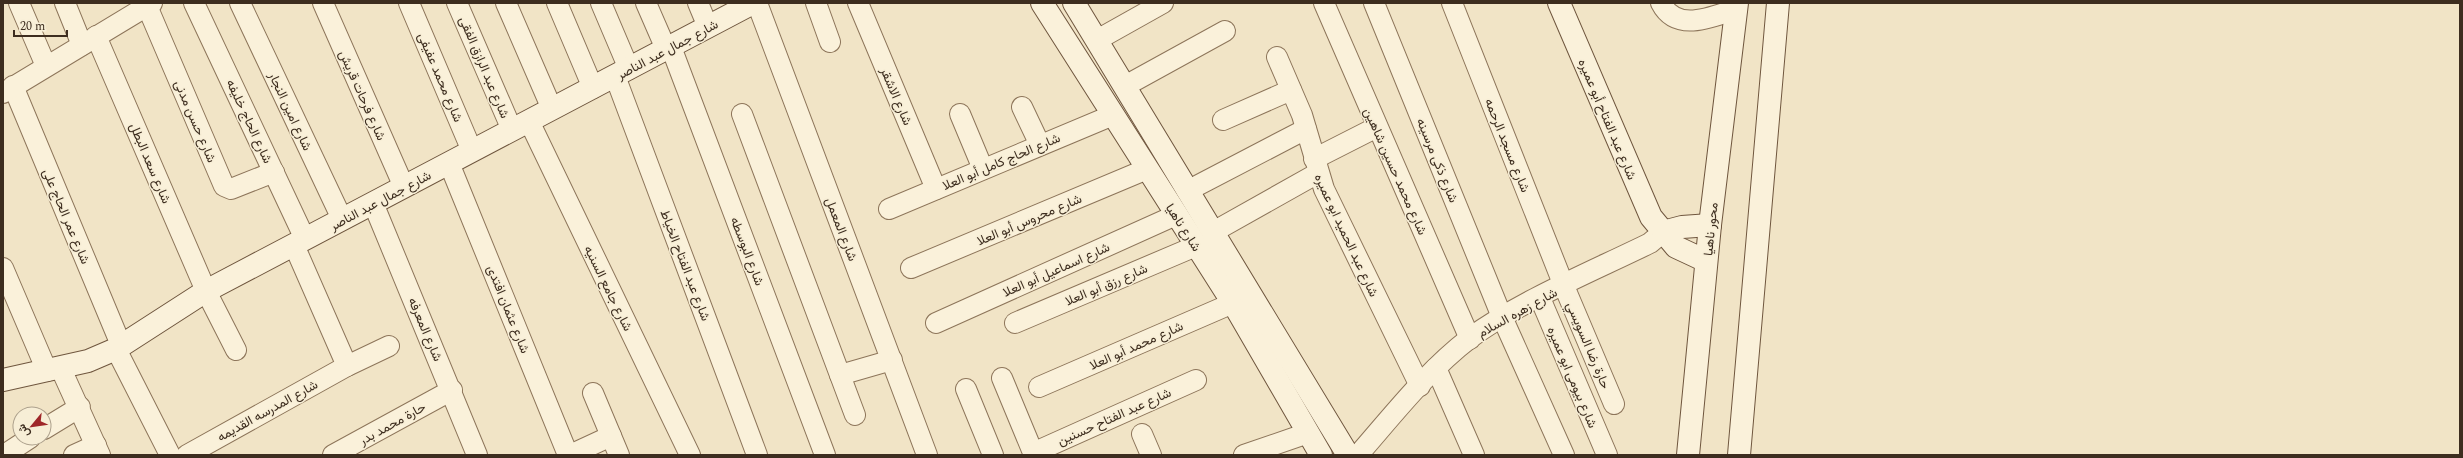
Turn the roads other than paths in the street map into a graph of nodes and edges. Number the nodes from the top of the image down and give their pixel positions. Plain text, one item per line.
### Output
1 (20, 3) edge
2 (65, 3) edge
3 (194, 3) edge
4 (240, 3) edge
5 (323, 3) edge
6 (409, 3) edge
7 (457, 3) edge
8 (506, 3) edge
9 (557, 3) edge
10 (601, 3) edge
11 (646, 3) edge
12 (698, 3) edge
13 (753, 3) edge
14 (757, 3) edge
15 (816, 3) edge
16 (858, 3) edge
17 (1042, 3) edge
18 (1074, 3) edge
19 (1163, 3) edge
20 (1324, 3) edge
21 (1374, 3) edge
22 (1452, 3) edge
23 (1559, 3) edge
24 (1661, 3) edge
25 (1778, 3) edge
26 (149, 5) edge
27 (1737, 6) edge
28 (708, 27) junction
29 (1225, 31) dead end
30 (89, 40) junction
31 (1097, 40) junction
32 (830, 42) dead end
33 (668, 48) junction
34 (1277, 57) dead end
35 (46, 66) junction
36 (622, 72) junction
37 (1125, 86) junction
38 (593, 88) junction
39 (8, 90) edge
40 (1291, 90) junction
41 (1022, 107) dead end
42 (552, 109) junction
43 (742, 114) dead end
44 (960, 114) dead end
45 (1113, 115) junction
46 (1223, 120) dead end
47 (521, 126) junction
48 (1377, 127) junction
49 (1306, 129) junction
50 (1040, 145) junction
51 (472, 151) junction
52 (449, 163) junction
53 (1316, 166) junction
54 (983, 169) junction
55 (1147, 169) junction
56 (274, 172) junction
57 (404, 187) junction
58 (936, 189) junction
59 (1187, 191) junction
60 (373, 203) junction
61 (889, 209) dead end
62 (1176, 215) junction
63 (342, 219) junction
64 (1710, 225) junction
65 (1213, 232) junction
66 (1663, 232) junction
67 (300, 242) junction
68 (1196, 246) junction
69 (1706, 261) junction
70 (3, 268) edge
71 (911, 268) dead end
72 (1564, 286) junction
73 (206, 291) junction
74 (1540, 298) junction
75 (1233, 303) junction
76 (1502, 317) junction
77 (1015, 322) dead end
78 (936, 323) dead end
79 (1470, 339) junction
80 (389, 346) dead end
81 (119, 347) junction
82 (236, 350) dead end
83 (892, 360) junction
84 (347, 366) junction
85 (1436, 368) junction
86 (54, 370) junction
87 (840, 375) junction
88 (1002, 378) dead end
89 (3, 380) edge
90 (1196, 380) dead end
91 (1420, 386) junction
92 (1039, 388) dead end
93 (966, 389) dead end
94 (452, 390) junction
95 (593, 393) dead end
96 (1614, 404) dead end
97 (80, 407) junction
98 (855, 415) dead end
99 (52, 424) edge
100 (1308, 433) junction
101 (1142, 434) dead end
102 (611, 436) junction
103 (18, 446) edge
104 (98, 450) edge
105 (345, 452) edge
106 (1033, 454) edge
107 (4, 455) edge
108 (74, 455) edge
109 (170, 455) edge
110 (186, 455) edge
111 (478, 455) edge
112 (569, 455) edge
113 (619, 455) edge
114 (690, 455) edge
115 (757, 455) edge
116 (825, 455) edge
117 (927, 455) edge
118 (993, 455) edge
119 (1152, 455) edge
120 (1244, 455) edge
121 (1321, 455) edge
122 (1348, 455) edge
123 (1358, 455) edge
124 (1474, 455) edge
125 (1564, 455) edge
126 (1607, 455) edge
127 (1688, 455) edge
128 (1738, 455) edge

1 - 35 street
2 - 30 street, شارع سعد البطل
3 - 56 street, شارع الحاج خليفه
4 - 63 street, شارع امين النجار
5 - 57 street, شارع فرحات قريش
6 - 51 street, شارع محمد عفيفى
7 - 47 street, شارع عبد الرازق الفقى
8 - 42 street
9 - 38 street
10 - 36 street, شارع عبد الفتاح الخياط
11 - 33 street, شارع البوسطه
12 - 28 street
13 - 28 main road, شارع جمال عبد الناصر
14 - 83 street, شارع المعمل
15 - 32 street
16 - 58 street, شارع الاشقر
17 - 45 main road, شارع ناهيا
18 - 31 main road, شارع ناهيا
19 - 31 street
20 - 48 street, شارع محمد حسين شاهين
21 - 76 street, شارع ذكى مرسينه
22 - 72 street, شارع مسجد الرحمه
23 - 66 main road, شارع عبد الفتاح أبو عميره
24 - 27 street
25 - 128 main road
26 - 30 street
26 - 56 street, شارع حسن مدنى
27 - 64 main road, محور ناهيا
28 - 33 main road, شارع جمال عبد الناصر
29 - 37 street
30 - 35 street
30 - 73 street, شارع سعد البطل
31 - 37 main road, شارع ناهيا
33 - 36 main road, شارع جمال عبد الناصر
33 - 116 street, شارع البوسطه
34 - 40 street, شارع عبد الحميد ابو عميره
35 - 39 street
36 - 38 main road, شارع جمال عبد الناصر
36 - 115 street, شارع عبد الفتاح الخياط
37 - 59 main road, شارع ناهيا
38 - 42 main road, شارع جمال عبد الناصر
39 - 81 street, شارع عمر الحاج على
40 - 46 street
40 - 49 street, شارع عبد الحميد ابو عميره
41 - 50 street
42 - 47 main road, شارع جمال عبد الناصر
43 - 87 street
44 - 54 street
45 - 50 street, شارع الحاج كامل أبو العلا
45 - 55 main road, شارع ناهيا
47 - 51 main road, شارع جمال عبد الناصر
47 - 114 street, شارع جامع السنيه
48 - 53 street
48 - 79 street, شارع محمد حسين شاهين
49 - 53 street, شارع عبد الحميد ابو عميره
49 - 59 street
50 - 54 street, شارع الحاج كامل أبو العلا
51 - 52 main road, شارع جمال عبد الناصر
52 - 57 main road, شارع جمال عبد الناصر
52 - 112 street, شارع عثمان افتدى
53 - 65 street
53 - 91 street, شارع عبد الحميد ابو عميره
54 - 58 street, شارع الحاج كامل أبو العلا
55 - 62 main road, شارع ناهيا
55 - 71 street, شارع محروس أبو العلا
56 - 67 street, شارع الحاج خليفه
57 - 60 main road, شارع جمال عبد الناصر
58 - 61 street, شارع الحاج كامل أبو العلا
59 - 65 main road, شارع ناهيا
60 - 63 main road, شارع جمال عبد الناصر
60 - 94 street, شارع المعرفه
62 - 68 main road, شارع ناهيا
62 - 78 street, شارع اسماعيل أبو العلا
63 - 67 main road, شارع جمال عبد الناصر
64 - 66 main road
64 - 69 main road, محور ناهيا
65 - 122 main road, شارع ناهيا
66 - 69 main road, شارع عبد الفتاح أبو عميره
66 - 72 street, شارع زهره السلام
67 - 73 main road, شارع جمال عبد الناصر
67 - 84 street
68 - 75 main road, شارع ناهيا
68 - 77 street, شارع رزق أبو العلا
69 - 127 main road, محور ناهيا
70 - 86 street
72 - 74 street, شارع زهره السلام
72 - 96 street, حارة رضا السويسي
73 - 81 main road, شارع جمال عبد الناصر
73 - 82 street, شارع سعد البطل
74 - 76 street, شارع زهره السلام
74 - 126 street, شارع بيومى ابو عميره
75 - 92 street, شارع محمد أبو العلا
75 - 100 main road, شارع ناهيا
76 - 79 street, شارع زهره السلام
76 - 125 street, شارع ذكى مرسينه
79 - 85 street, شارع زهره السلام
80 - 84 street, شارع المدرسه القديمه
81 - 86 main road, شارع جمال عبد الناصر
81 - 109 street, شارع عمر الحاج على
83 - 87 street
83 - 117 street, شارع المعمل
84 - 110 street, شارع المدرسه القديمه
85 - 91 street, شارع زهره السلام
85 - 124 street
86 - 89 main road, شارع جمال عبد الناصر
86 - 97 street
87 - 98 street
88 - 106 street
90 - 106 street, شارع عبد الفتاح حسنين
91 - 123 street, شارع زهره السلام
93 - 118 street
94 - 105 street, حارة محمد بدر
94 - 111 street, شارع المعرفه
95 - 102 street
97 - 99 street
97 - 104 street
100 - 120 street
100 - 121 main road, شارع ناهيا
101 - 119 street
102 - 112 street
102 - 113 street
103 - 107 street
104 - 108 street

